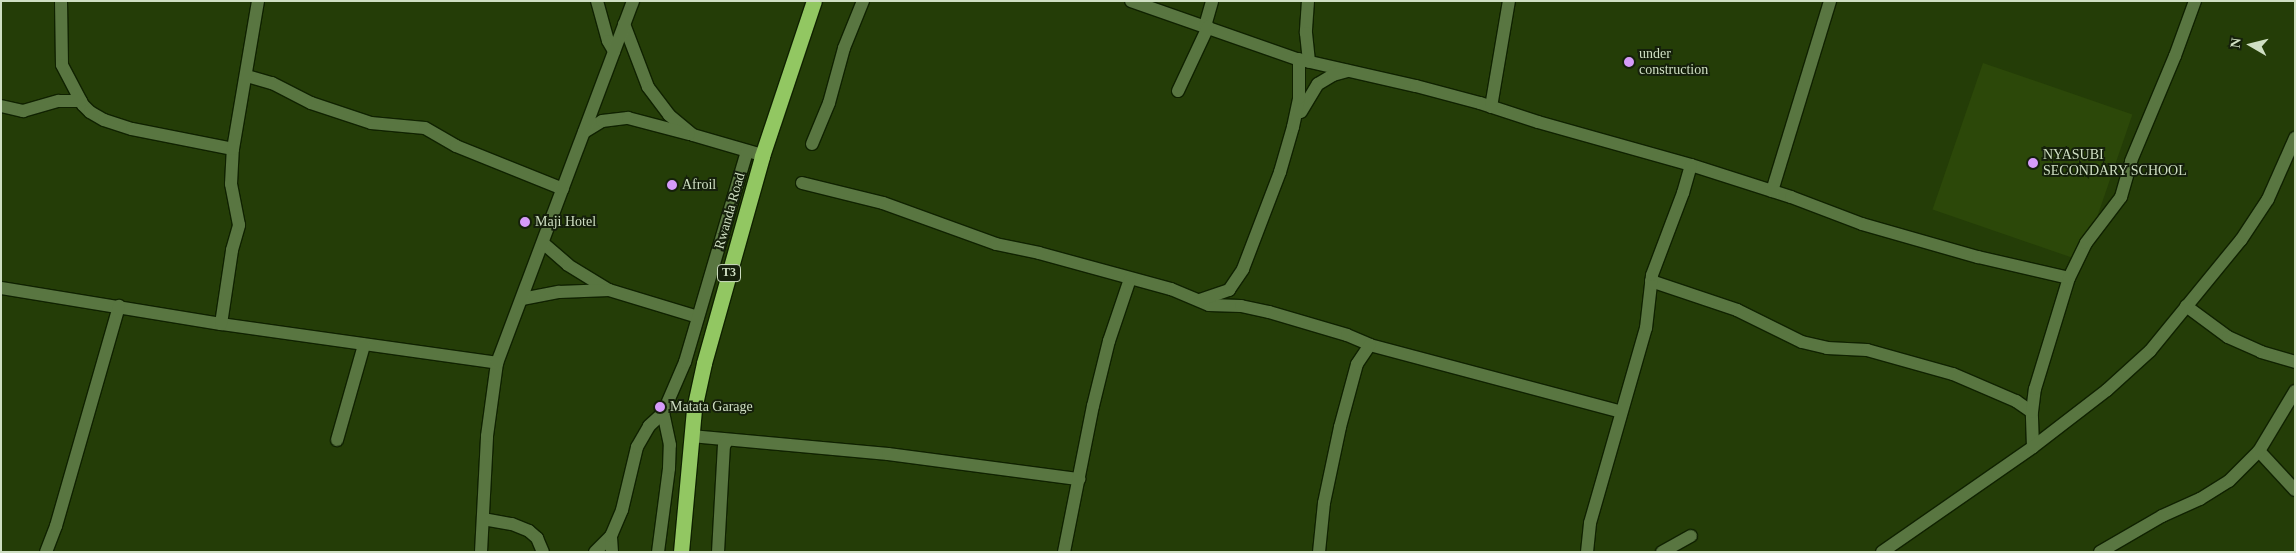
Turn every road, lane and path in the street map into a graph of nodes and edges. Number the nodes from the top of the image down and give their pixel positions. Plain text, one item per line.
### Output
1 (61, 1) edge
2 (258, 1) edge
3 (597, 1) edge
4 (633, 1) edge
5 (814, 1) edge
6 (863, 1) edge
7 (1131, 1) edge
8 (1212, 1) edge
9 (1308, 1) edge
10 (1509, 1) edge
11 (1830, 1) edge
12 (2195, 1) edge
13 (624, 24) junction
14 (1206, 26) junction
15 (614, 51) junction
16 (1304, 61) junction
17 (1348, 71) junction
18 (247, 76) junction
19 (1178, 91) dead end
20 (81, 101) junction
21 (1, 106) edge
22 (1491, 107) junction
23 (1293, 127) junction
24 (584, 132) junction
25 (693, 135) junction
26 (2295, 138) edge
27 (812, 144) dead end
28 (233, 149) junction
29 (747, 151) junction
30 (762, 156) junction
31 (1691, 165) junction
32 (802, 183) dead end
33 (564, 189) junction
34 (1772, 190) junction
35 (543, 243) junction
36 (2069, 278) junction
37 (1130, 279) junction
38 (1651, 282) junction
39 (1, 288) edge
40 (610, 290) junction
41 (522, 299) junction
42 (1200, 300) junction
43 (119, 306) junction
44 (2186, 306) junction
45 (698, 317) junction
46 (221, 324) junction
47 (364, 345) junction
48 (1370, 345) junction
49 (2295, 362) edge
50 (497, 363) junction
51 (2295, 391) edge
52 (1621, 412) junction
53 (2032, 412) junction
54 (663, 413) junction
55 (691, 436) junction
56 (337, 440) dead end
57 (727, 441) junction
58 (2033, 447) junction
59 (2259, 451) junction
60 (1078, 479) junction
61 (2295, 490) edge
62 (483, 519) junction
63 (612, 536) junction
64 (1691, 536) dead end
65 (1887, 550) edge
66 (46, 552) edge
67 (481, 552) edge
68 (543, 552) edge
69 (595, 552) edge
70 (612, 552) edge
71 (658, 552) edge
72 (681, 552) edge
73 (718, 552) edge
74 (1064, 552) edge
75 (1319, 552) edge
76 (1587, 552) edge
77 (1662, 552) edge
78 (2100, 552) edge

1 - 20 street
2 - 18 street
3 - 15 street
4 - 13 street
5 - 30 highway, Rwanda Road / T3
6 - 27 street
7 - 14 street
8 - 14 street
9 - 16 street
10 - 22 street
11 - 34 street
12 - 36 street
13 - 15 street
13 - 25 street
14 - 16 street
14 - 19 street
15 - 24 street
16 - 17 street
16 - 23 street
17 - 22 street
17 - 23 street
18 - 28 street
18 - 33 street
20 - 21 street
20 - 28 street
22 - 31 street
23 - 42 street
24 - 25 street
24 - 33 street
25 - 29 street
26 - 44 street
28 - 46 street
29 - 30 street
29 - 45 street
30 - 55 highway, Rwanda Road / T3
31 - 34 street
31 - 38 street
32 - 37 street
33 - 35 street
34 - 36 street
35 - 40 street
35 - 41 street
36 - 53 street
37 - 42 street
37 - 60 street
38 - 52 street
38 - 53 street
39 - 43 street
40 - 41 street
40 - 45 street
41 - 50 street
42 - 48 street
43 - 46 street
43 - 66 street
44 - 49 street
44 - 58 street
45 - 54 street
46 - 47 street
47 - 50 street
47 - 56 street
48 - 52 street
48 - 75 street
50 - 62 street
51 - 59 street
52 - 76 street
53 - 58 street
54 - 63 street
54 - 71 street
55 - 57 street
55 - 72 highway, Rwanda Road / T3
57 - 60 street
57 - 73 street
58 - 65 street
59 - 61 street
59 - 78 street
60 - 74 street
62 - 67 street
62 - 68 street
63 - 69 street
63 - 70 street
64 - 77 street

